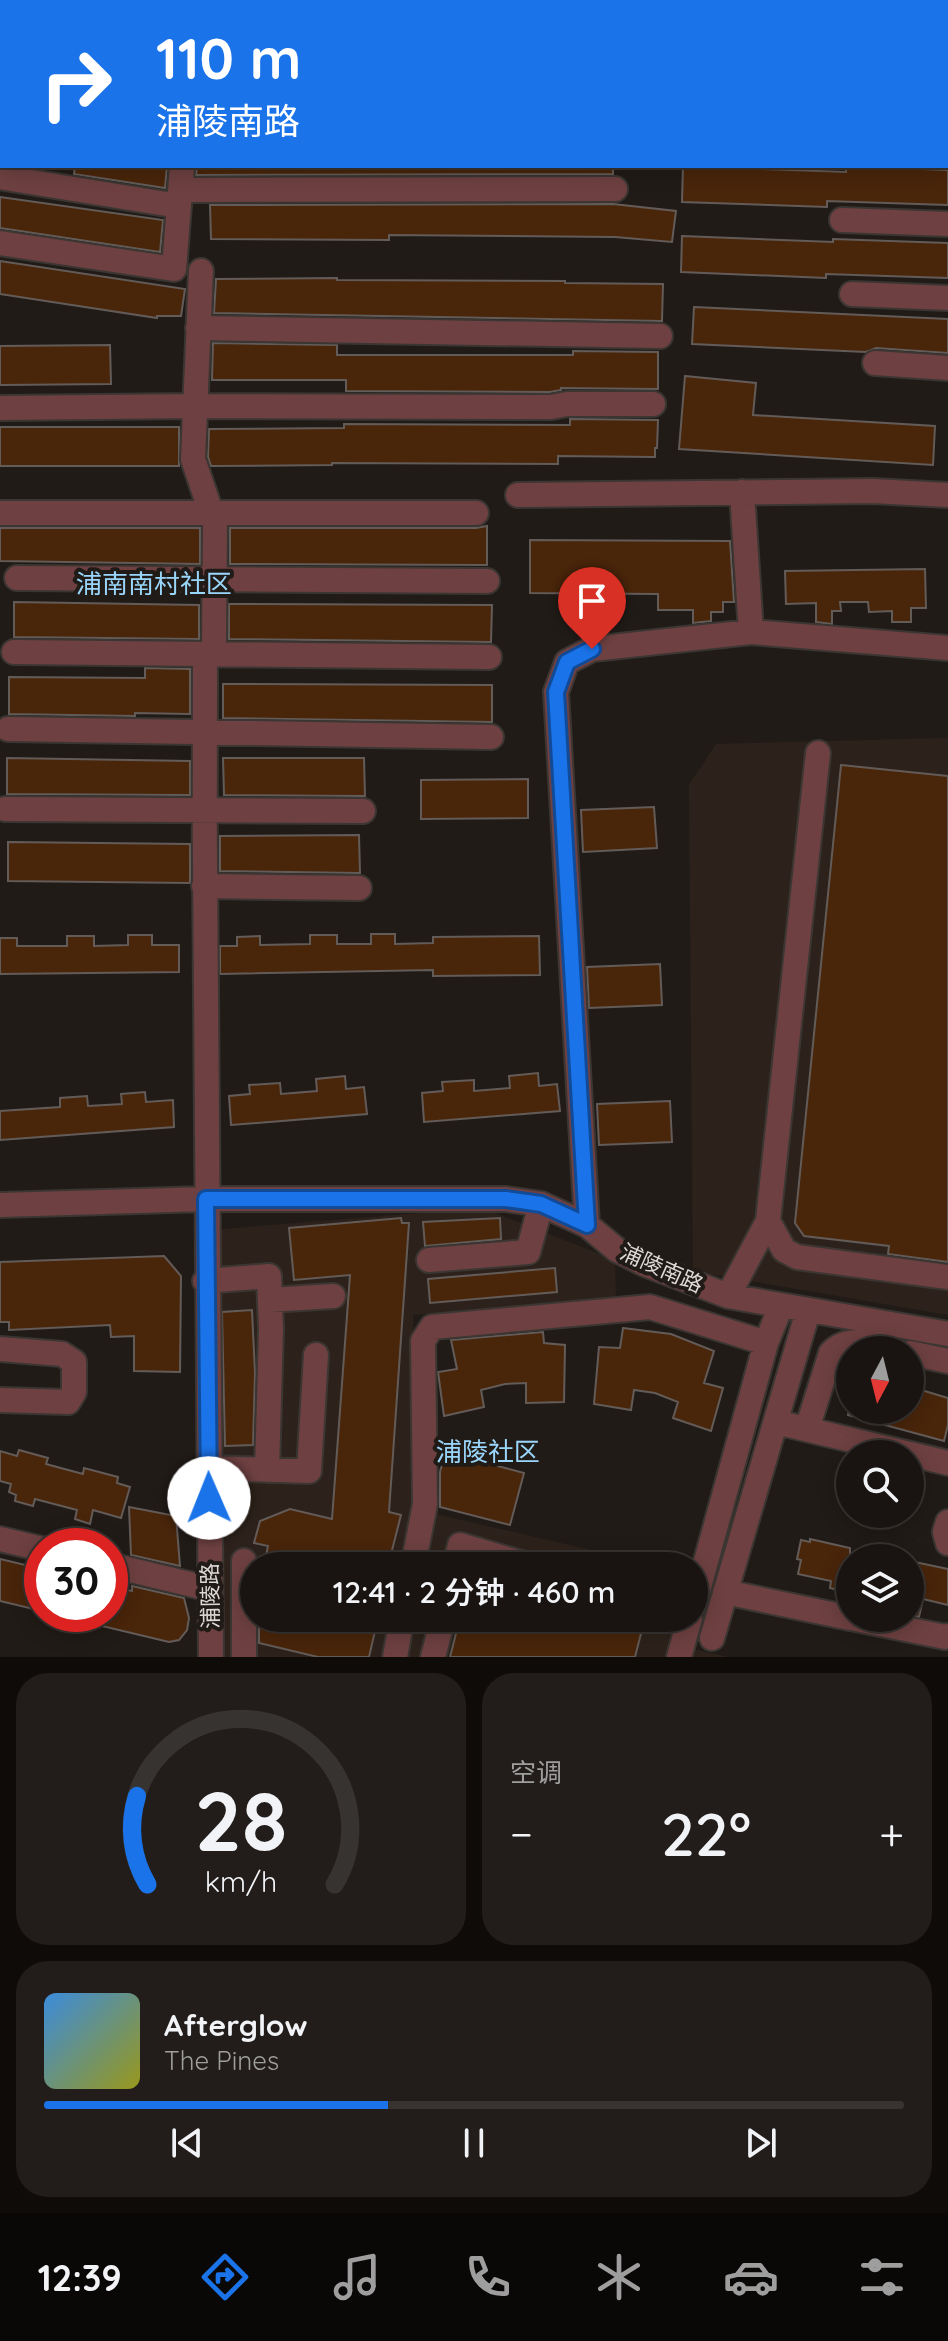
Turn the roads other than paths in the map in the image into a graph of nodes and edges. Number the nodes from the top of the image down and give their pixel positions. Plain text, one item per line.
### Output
1 (0, 177) edge
2 (180, 187) edge
3 (615, 189) dead end
4 (842, 220) dead end
5 (948, 224) edge
6 (0, 243) edge
7 (201, 271) dead end
8 (852, 294) dead end
9 (948, 298) edge
10 (198, 328) junction
11 (660, 336) dead end
12 (875, 363) dead end
13 (948, 368) edge
14 (653, 404) dead end
15 (195, 406) junction
16 (0, 408) edge
17 (742, 492) junction
18 (518, 495) dead end
19 (948, 495) edge
20 (211, 512) junction
21 (0, 513) edge
22 (476, 513) dead end
23 (17, 578) dead end
24 (214, 579) junction
25 (487, 581) dead end
26 (751, 632) junction
27 (948, 648) edge
28 (14, 652) dead end
29 (209, 654) junction
30 (489, 657) dead end
31 (8, 729) dead end
32 (205, 732) junction
33 (491, 737) dead end
34 (818, 753) dead end
35 (5, 809) dead end
36 (204, 810) junction
37 (363, 811) dead end
38 (204, 886) junction
39 (359, 888) dead end
40 (206, 1199) junction
41 (541, 1204) junction
42 (0, 1205) edge
43 (768, 1221) junction
44 (587, 1225) junction
45 (429, 1260) dead end
46 (948, 1277) edge
47 (205, 1281) junction
48 (333, 1296) dead end
49 (728, 1296) junction
50 (270, 1300) junction
51 (781, 1306) junction
52 (808, 1311) junction
53 (948, 1334) edge
54 (766, 1343) junction
55 (836, 1347) edge
56 (0, 1349) edge
57 (316, 1355) dead end
58 (924, 1356) edge
59 (948, 1361) edge
60 (0, 1400) edge
61 (776, 1422) junction
62 (807, 1429) junction
63 (948, 1463) edge
64 (208, 1468) junction
65 (267, 1470) junction
66 (948, 1522) edge
67 (0, 1539) edge
68 (948, 1543) edge
69 (24, 1545) edge
70 (416, 1552) edge
71 (458, 1552) edge
72 (484, 1552) edge
73 (708, 1552) edge
74 (128, 1569) edge
75 (210, 1589) junction
76 (725, 1592) junction
77 (836, 1615) edge
78 (244, 1632) edge
79 (399, 1632) edge
80 (439, 1632) edge
81 (686, 1632) edge
82 (921, 1632) edge
83 (947, 1637) edge
84 (712, 1638) dead end
85 (211, 1657) edge
86 (244, 1657) edge
87 (395, 1657) edge
88 (433, 1657) edge
89 (679, 1657) edge

1 - 2 street
2 - 3 street
2 - 6 street
4 - 5 street
7 - 10 street, 浦陵路
8 - 9 street
10 - 11 street
10 - 15 street, 浦陵路
12 - 13 street
14 - 15 street
15 - 16 street
15 - 20 street, 浦陵路
17 - 18 street
17 - 19 street
17 - 26 street
20 - 21 street
20 - 22 street
20 - 24 street, 浦陵路
23 - 24 street
24 - 25 street
24 - 29 street, 浦陵路
26 - 27 street
26 - 44 street
28 - 29 street
29 - 30 street
29 - 32 street, 浦陵路
31 - 32 street
32 - 33 street
32 - 36 street, 浦陵路
34 - 43 street
35 - 36 street
36 - 37 street
36 - 38 street, 浦陵路
38 - 39 street
38 - 40 street, 浦陵路
40 - 41 street, 浦陵南路
40 - 42 street, 浦陵南路
40 - 47 street, 浦陵路
41 - 44 street, 浦陵南路
41 - 45 street
43 - 46 street
43 - 49 street
44 - 49 street, 浦陵南路
47 - 50 street
47 - 64 street, 浦陵路
48 - 50 street
49 - 51 street, 浦陵南路
50 - 65 street
51 - 52 street, 浦陵南路
51 - 54 street
52 - 53 street, 浦陵南路
52 - 61 street
54 - 70 street
54 - 73 street
55 - 62 street
56 - 60 street
57 - 65 street
58 - 59 street
61 - 62 street
61 - 76 street
62 - 63 street
64 - 65 street
64 - 75 street, 浦陵路
66 - 68 street
67 - 69 street
71 - 72 street
74 - 75 street
75 - 85 street, 浦陵路
76 - 77 street
76 - 84 street
78 - 86 street
79 - 87 street
80 - 88 street
81 - 89 street
82 - 83 street

